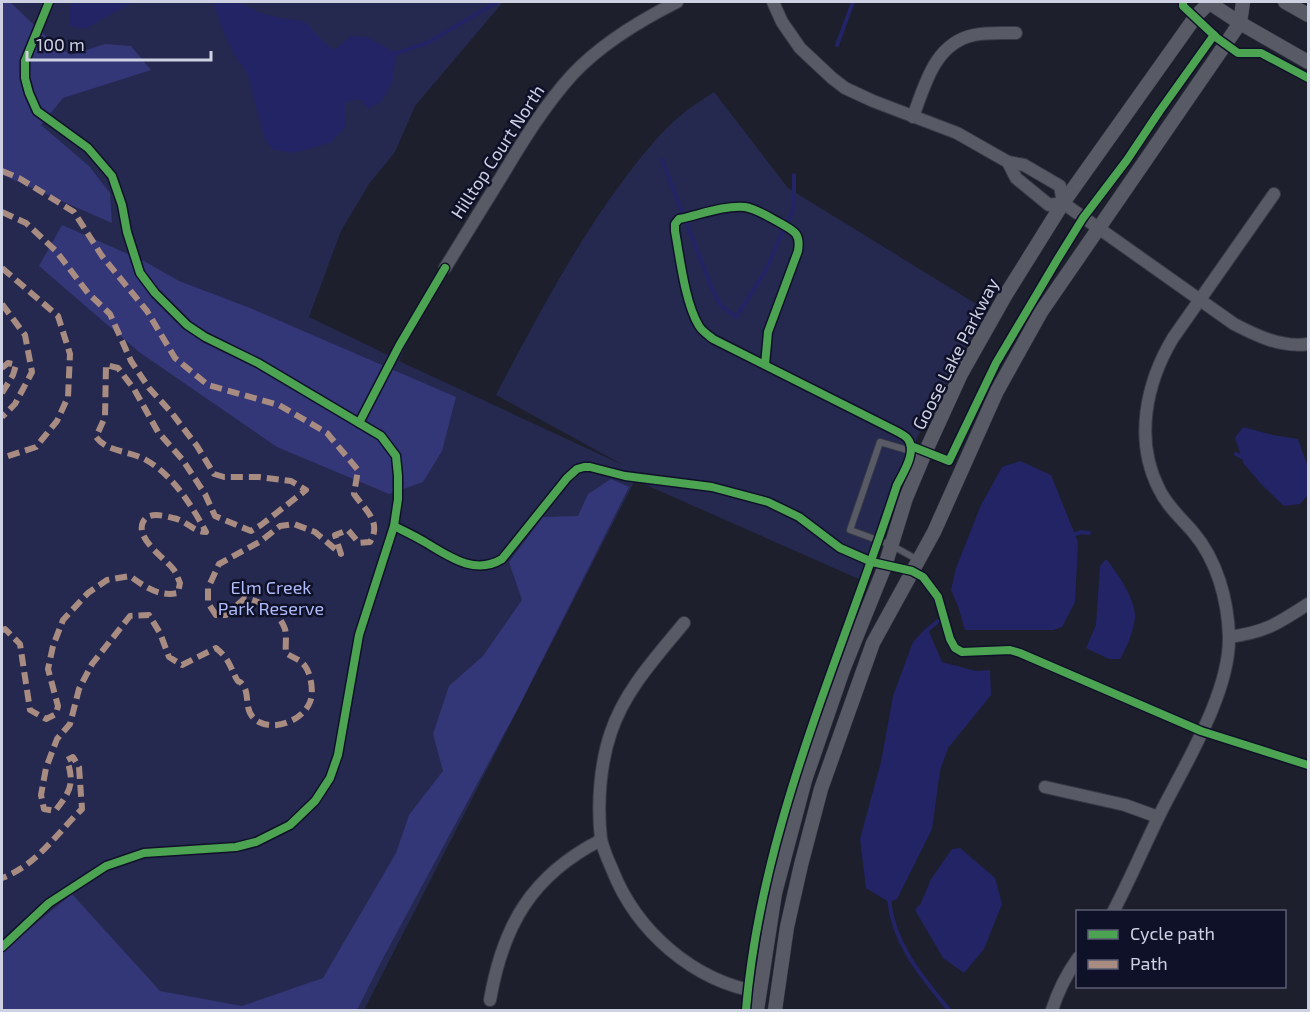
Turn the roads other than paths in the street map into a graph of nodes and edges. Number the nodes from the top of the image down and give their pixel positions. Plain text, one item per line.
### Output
1 (677, 2) edge
2 (773, 2) edge
3 (1209, 2) edge
4 (1243, 2) edge
5 (1286, 2) edge
6 (1308, 15) edge
7 (1240, 23) junction
8 (1016, 33) dead end
9 (1308, 62) edge
10 (913, 117) junction
11 (1008, 162) junction
12 (1274, 194) dead end
13 (1063, 203) junction
14 (1097, 228) junction
15 (445, 268) dead end
16 (1199, 300) junction
17 (1308, 344) edge
18 (924, 455) junction
19 (891, 545) junction
20 (918, 560) junction
21 (1308, 604) edge
22 (684, 623) dead end
23 (1229, 637) junction
24 (1045, 787) dead end
25 (1158, 817) junction
26 (601, 840) junction
27 (1114, 910) edge
28 (1076, 960) edge
29 (759, 992) junction
30 (490, 1000) dead end
31 (757, 1011) edge
32 (775, 1011) edge
33 (1052, 1011) edge

1 - 15 street, Hilltop Court North
2 - 10 street
3 - 7 street
3 - 13 street, Goose Lake Parkway
4 - 7 street
5 - 6 street
7 - 9 street
7 - 14 street
8 - 10 street
10 - 11 street
11 - 13 street
11 - 13 street
12 - 16 street
13 - 14 street
13 - 18 street, Goose Lake Parkway
14 - 16 street
14 - 20 street
16 - 17 street
16 - 23 street
18 - 19 street, Goose Lake Parkway
18 - 19 lane
19 - 20 lane
19 - 29 street, Goose Lake Parkway
20 - 32 street
21 - 23 street
22 - 26 street
23 - 25 street
24 - 25 street
25 - 27 street
26 - 29 street
26 - 30 street
28 - 33 street
29 - 31 street, Goose Lake Parkway

